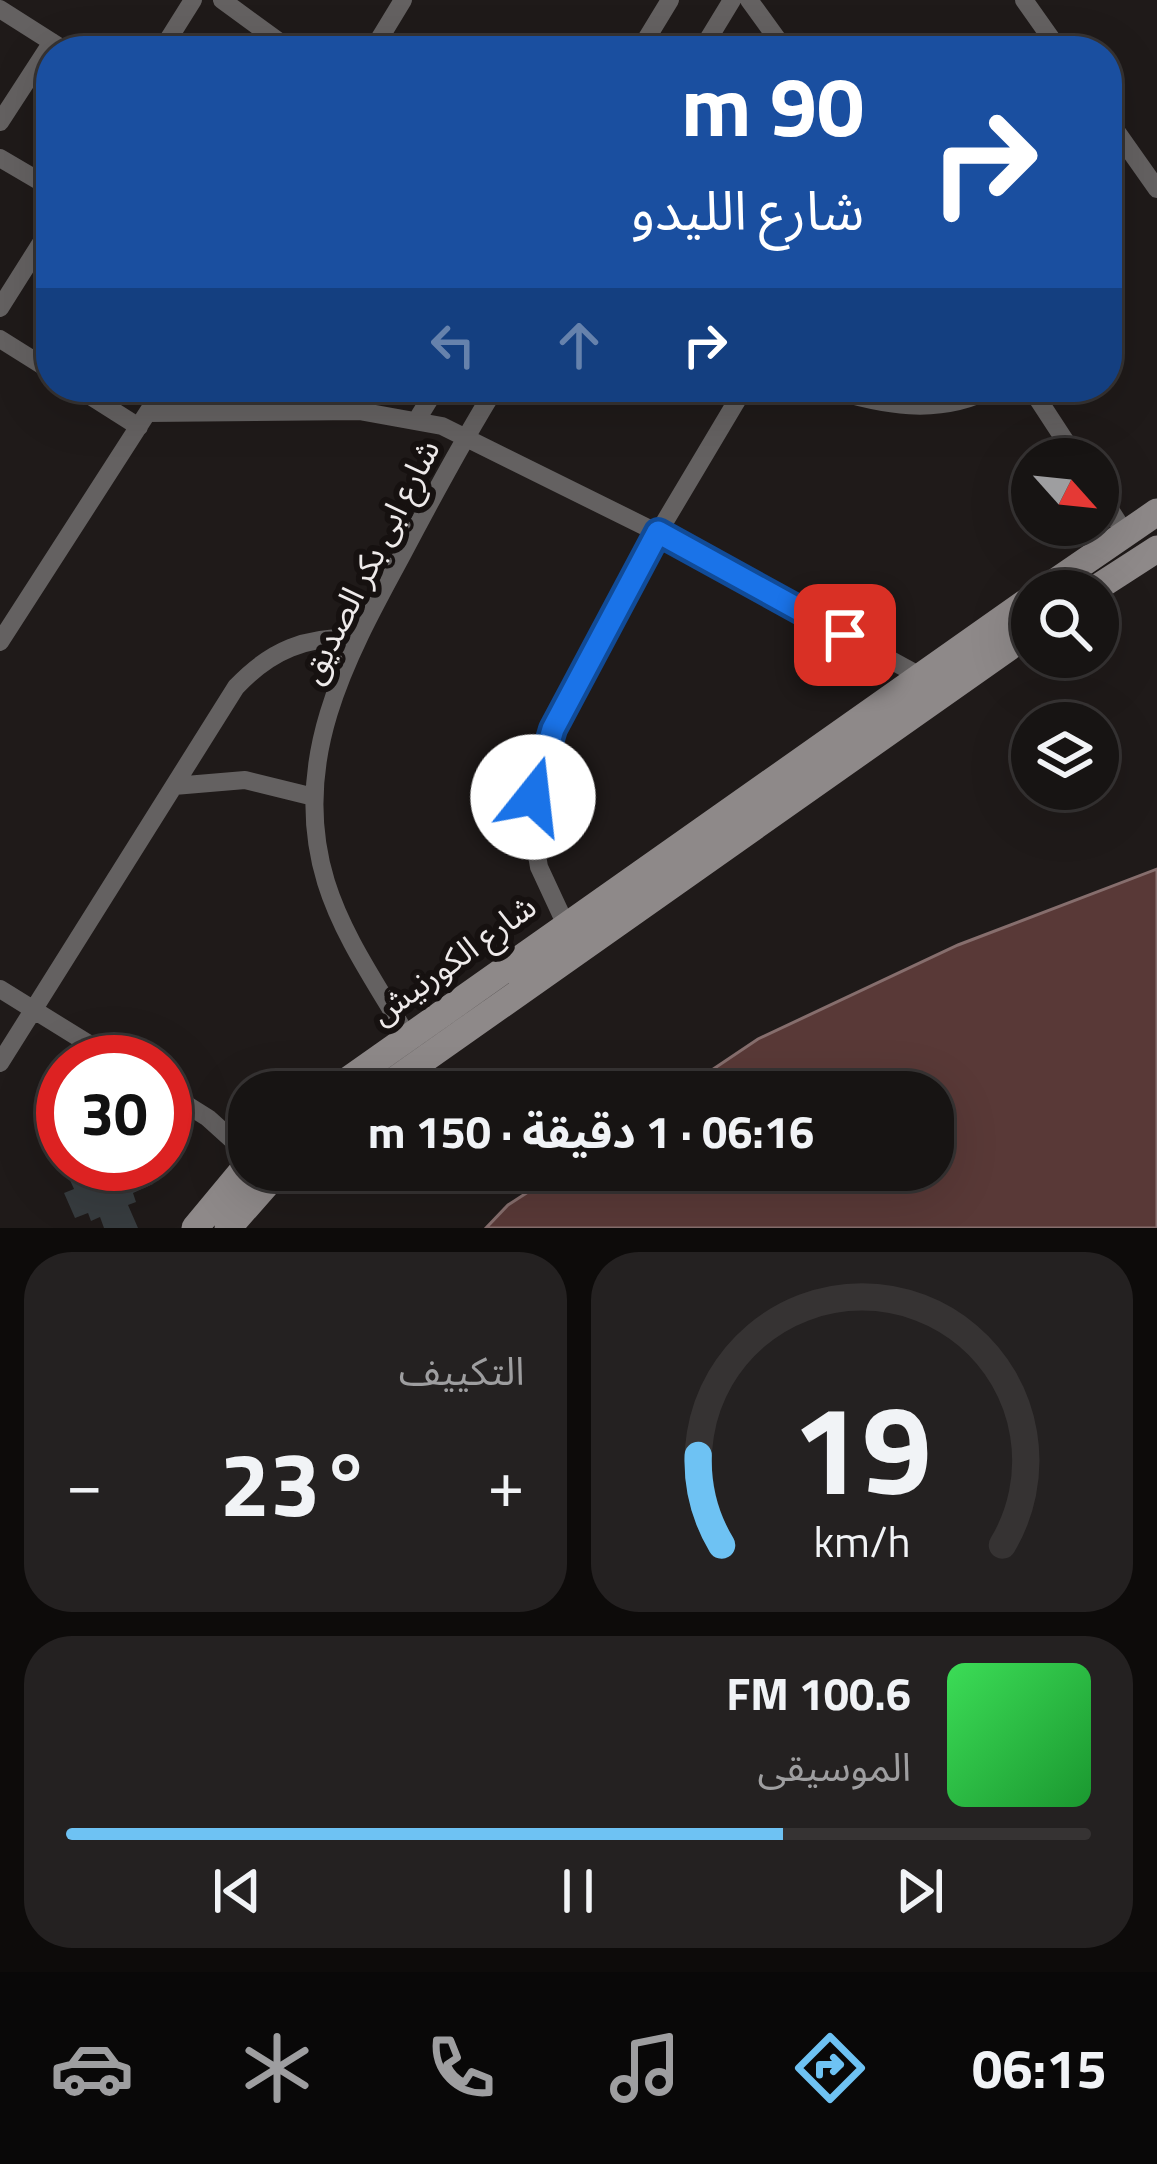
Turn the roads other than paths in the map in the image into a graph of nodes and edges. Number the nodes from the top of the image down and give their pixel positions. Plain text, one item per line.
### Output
1 (194, 0) edge
2 (222, 0) edge
3 (403, 0) edge
4 (670, 0) edge
5 (732, 0) edge
6 (749, 0) edge
7 (1024, 0) edge
8 (0, 9) edge
9 (43, 36) edge
10 (171, 36) edge
11 (271, 36) edge
12 (381, 36) edge
13 (648, 36) edge
14 (710, 36) edge
15 (775, 36) edge
16 (1049, 36) edge
17 (36, 76) edge
18 (0, 122) edge
19 (1122, 139) edge
20 (0, 158) edge
21 (36, 179) edge
22 (1157, 189) edge
23 (36, 250) edge
24 (0, 308) edge
25 (0, 339) edge
26 (36, 362) edge
27 (107, 402) edge
28 (155, 402) edge
29 (428, 402) edge
30 (487, 402) edge
31 (736, 402) edge
32 (869, 402) edge
33 (954, 402) edge
34 (1040, 402) edge
35 (418, 418) junction
36 (144, 420) junction
37 (466, 436) junction
38 (1063, 438) edge
39 (1157, 512) edge
40 (1119, 522) edge
41 (658, 532) junction
42 (1126, 532) junction
43 (1157, 549) edge
44 (1072, 570) edge
45 (1119, 574) edge
46 (1011, 613) edge
47 (357, 638) junction
48 (0, 642) edge
49 (1011, 647) edge
50 (920, 676) junction
51 (174, 786) junction
52 (314, 796) junction
53 (566, 923) junction
54 (0, 989) edge
55 (34, 1009) junction
56 (75, 1035) edge
57 (407, 1036) junction
58 (0, 1064) edge
59 (360, 1071) edge
60 (408, 1071) edge
61 (192, 1112) edge
62 (228, 1140) edge
63 (236, 1191) edge
64 (249, 1191) edge
65 (195, 1228) edge
66 (228, 1228) edge

1 - 10 street
2 - 11 street
3 - 12 street
4 - 13 street
5 - 14 street
6 - 15 street
7 - 16 street
8 - 9 street
17 - 18 street
19 - 22 street
20 - 21 street
23 - 24 street
25 - 26 street
27 - 36 street
28 - 36 street
29 - 35 street, شارع ابى بكر الصديق
30 - 37 street, شارع ابى بكر الصديق
31 - 41 street
32 - 33 street
34 - 38 street
35 - 36 street
35 - 37 street
36 - 48 street
37 - 41 street
37 - 47 street, شارع ابى بكر الصديق
39 - 42 street
40 - 42 street
41 - 50 street
41 - 53 street
42 - 44 street
43 - 45 street
46 - 50 street, شارع الكورنيش
47 - 51 street
47 - 52 street, شارع ابى بكر الصديق
49 - 60 street, شارع الكورنيش
50 - 53 street, شارع الكورنيش
51 - 52 street
51 - 55 street
52 - 57 street, شارع ابى بكر الصديق
53 - 57 street, شارع الكورنيش
54 - 55 street
55 - 56 street
55 - 58 street
57 - 59 street, شارع الكورنيش
61 - 62 street
63 - 65 street
64 - 66 street

